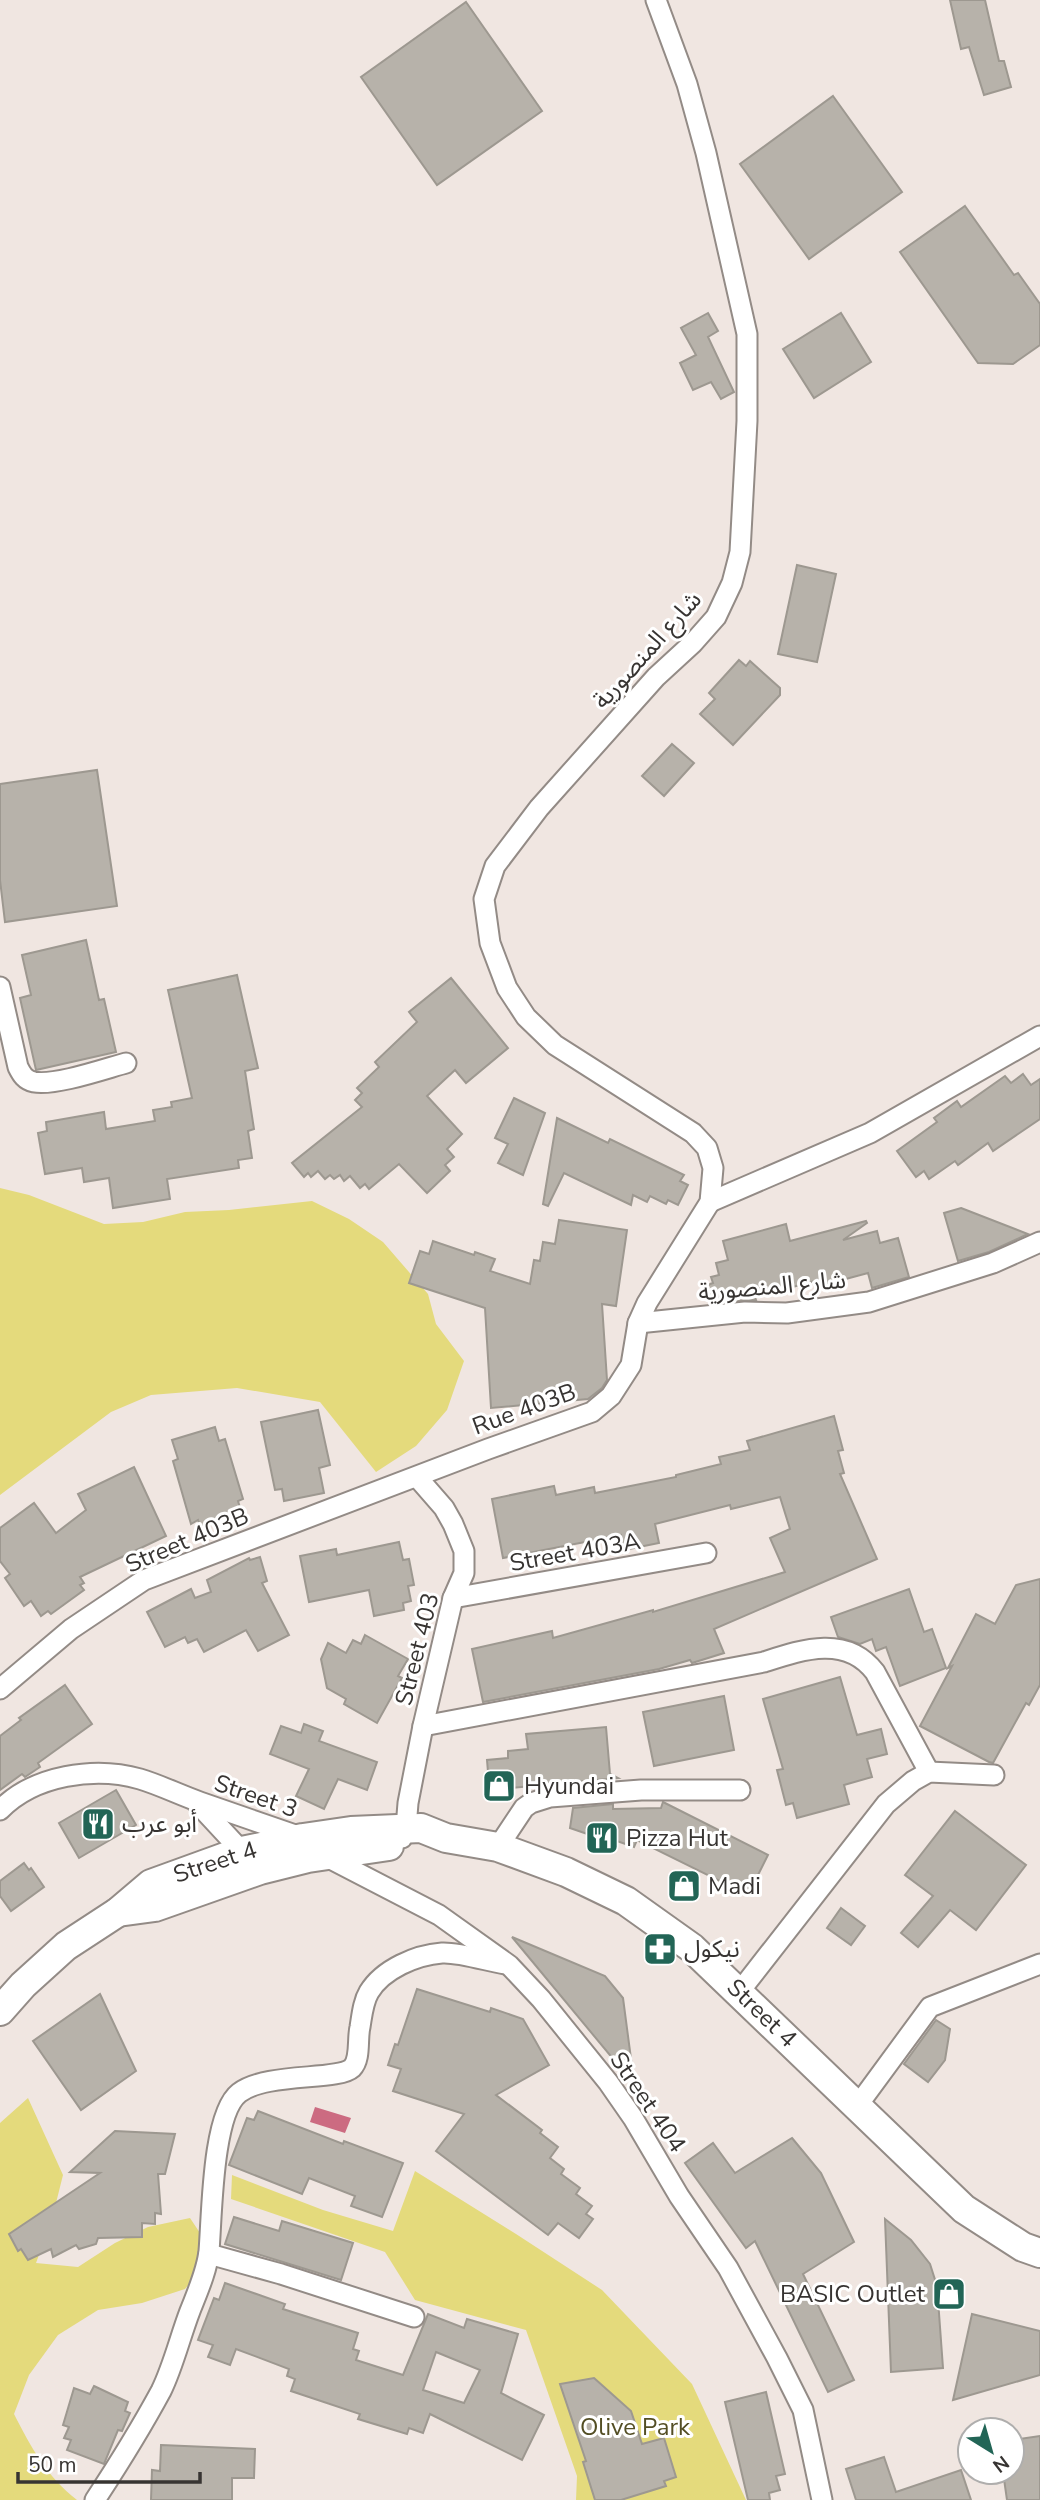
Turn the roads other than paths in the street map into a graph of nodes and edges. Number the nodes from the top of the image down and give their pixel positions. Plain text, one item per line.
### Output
1 (656, 0) edge
2 (0, 988) edge
3 (1040, 1036) edge
4 (126, 1063) dead end
5 (710, 1202) junction
6 (1040, 1242) edge
7 (639, 1323) junction
8 (417, 1477) junction
9 (706, 1553) dead end
10 (453, 1598) junction
11 (0, 1689) edge
12 (423, 1726) junction
13 (929, 1772) junction
14 (993, 1775) dead end
15 (740, 1790) dead end
16 (194, 1800) junction
17 (0, 1810) edge
18 (403, 1836) junction
19 (313, 1846) junction
20 (498, 1847) junction
21 (251, 1861) junction
22 (1040, 1964) edge
23 (509, 1965) junction
24 (740, 1991) junction
25 (0, 2011) edge
26 (858, 2105) junction
27 (1040, 2253) edge
28 (209, 2254) junction
29 (414, 2317) dead end
30 (95, 2500) edge
31 (822, 2500) edge

1 - 5 street, شارع المنصورية
2 - 4 street
3 - 5 street
5 - 7 street, شارع المنصورية
6 - 7 street, شارع المنصورية
7 - 8 street, Rue 403B
8 - 10 street, Street 403
8 - 11 street, Street 403B
9 - 10 street, Street 403A
10 - 12 street, Street 403
12 - 13 street
12 - 18 street, Street 403
13 - 14 street
13 - 24 street
15 - 20 street
16 - 17 street, Street 3
16 - 19 street, Street 3
16 - 21 street, Street 3
18 - 19 main road, Street 4
18 - 20 main road, Street 4
19 - 21 main road, Street 4
19 - 23 street, Street 404
20 - 24 main road, Street 4
21 - 25 main road, Street 4
22 - 26 street
23 - 28 street
23 - 31 street, Street 404
24 - 26 main road, Street 4
26 - 27 main road, Street 4
28 - 29 street
28 - 30 street

